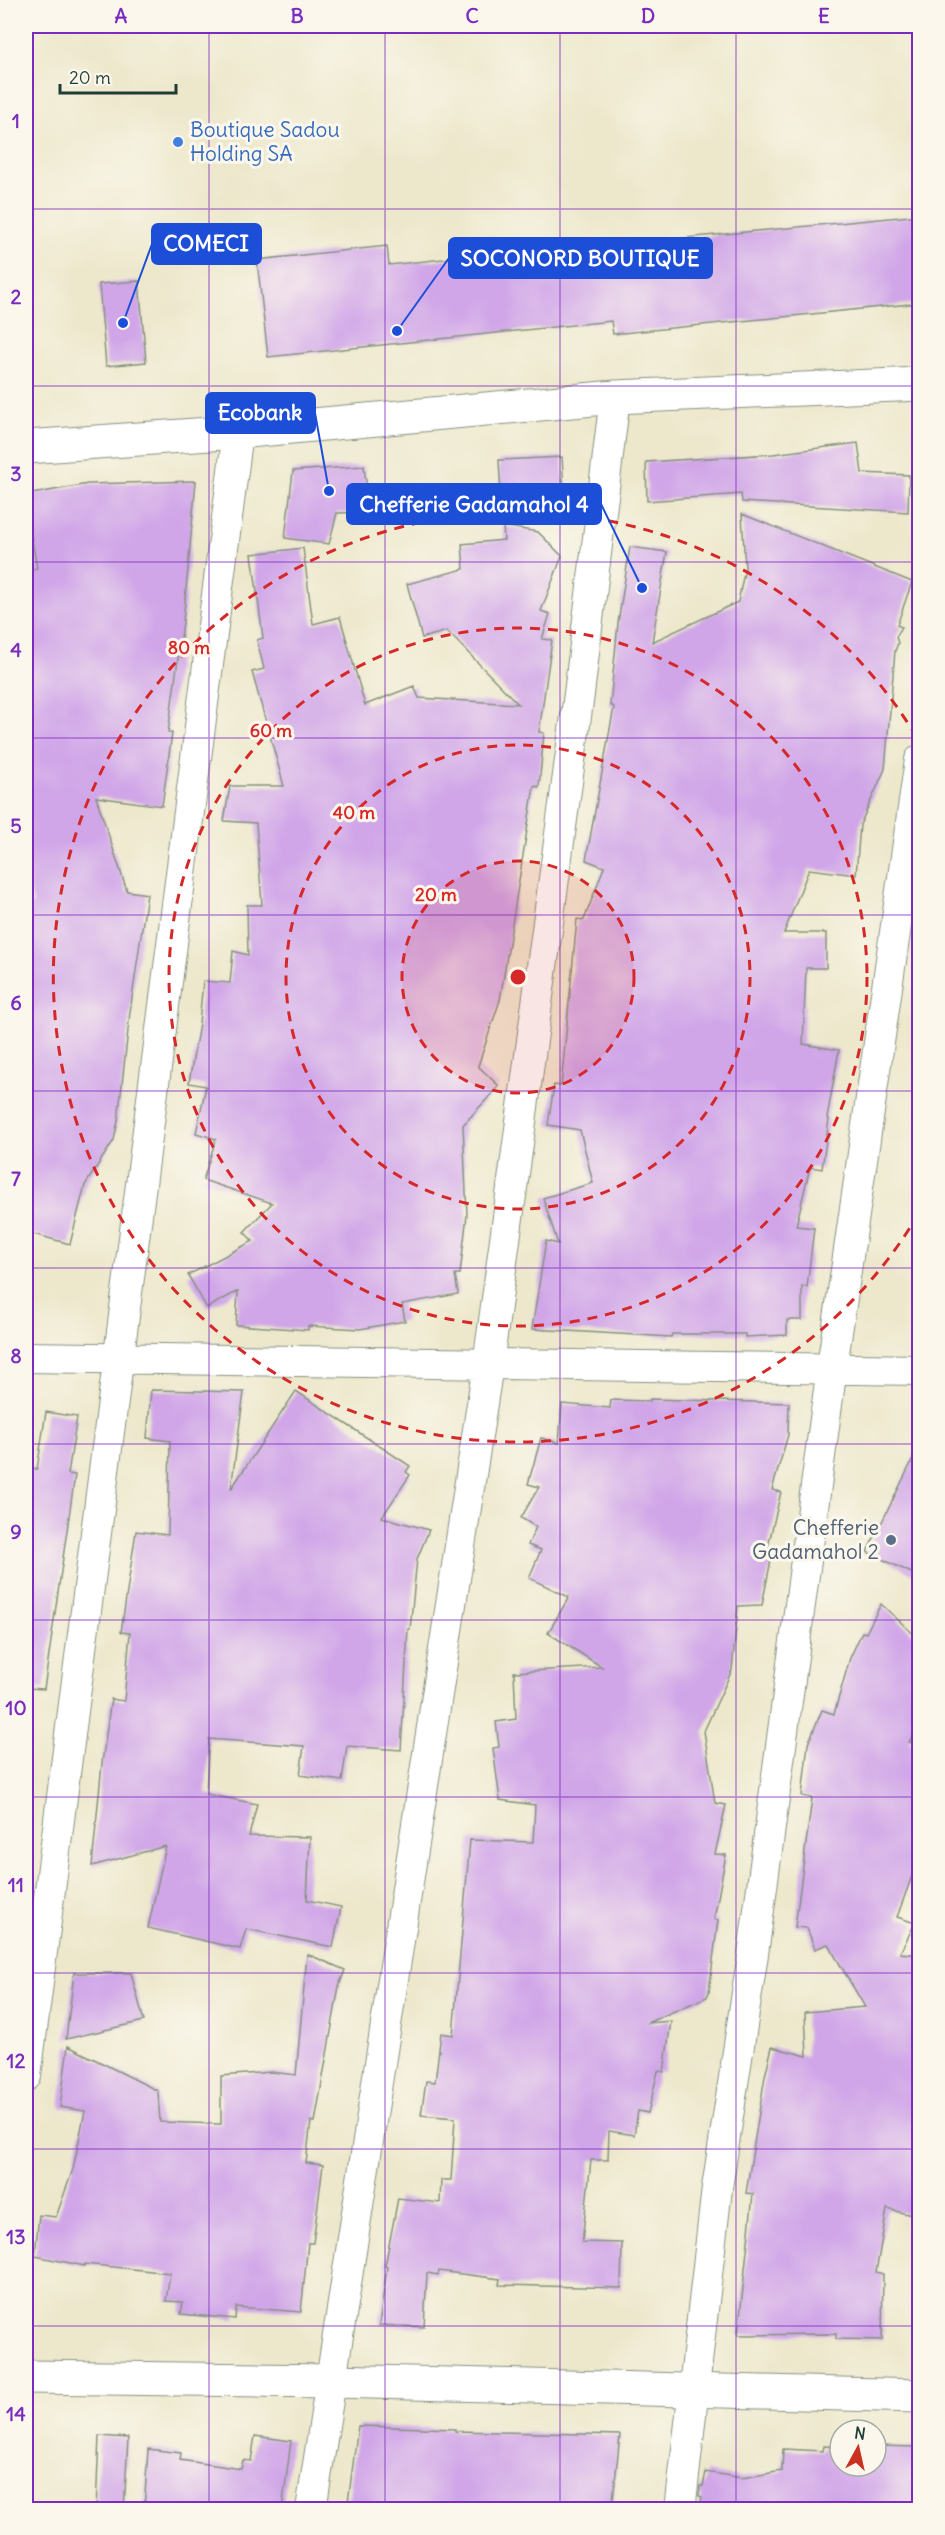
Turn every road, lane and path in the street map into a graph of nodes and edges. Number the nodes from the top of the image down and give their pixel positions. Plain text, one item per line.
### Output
1 (920, 384) edge
2 (615, 397) junction
3 (238, 432) junction
4 (26, 447) edge
5 (920, 760) edge
6 (26, 1357) edge
7 (118, 1359) junction
8 (488, 1365) junction
9 (832, 1367) junction
10 (920, 1370) edge
11 (37, 1901) edge
12 (26, 2076) edge
13 (26, 2377) edge
14 (333, 2381) junction
15 (692, 2392) junction
16 (920, 2396) edge
17 (311, 2510) edge
18 (680, 2510) edge

1 - 2 main road
2 - 3 main road
2 - 8 street
3 - 4 main road
3 - 7 street
5 - 9 street
6 - 7 street
7 - 8 street
7 - 11 street
8 - 9 street
8 - 14 street
9 - 10 street
9 - 15 street
11 - 12 street
13 - 14 main road
14 - 15 main road
14 - 17 street
15 - 16 main road
15 - 18 street

